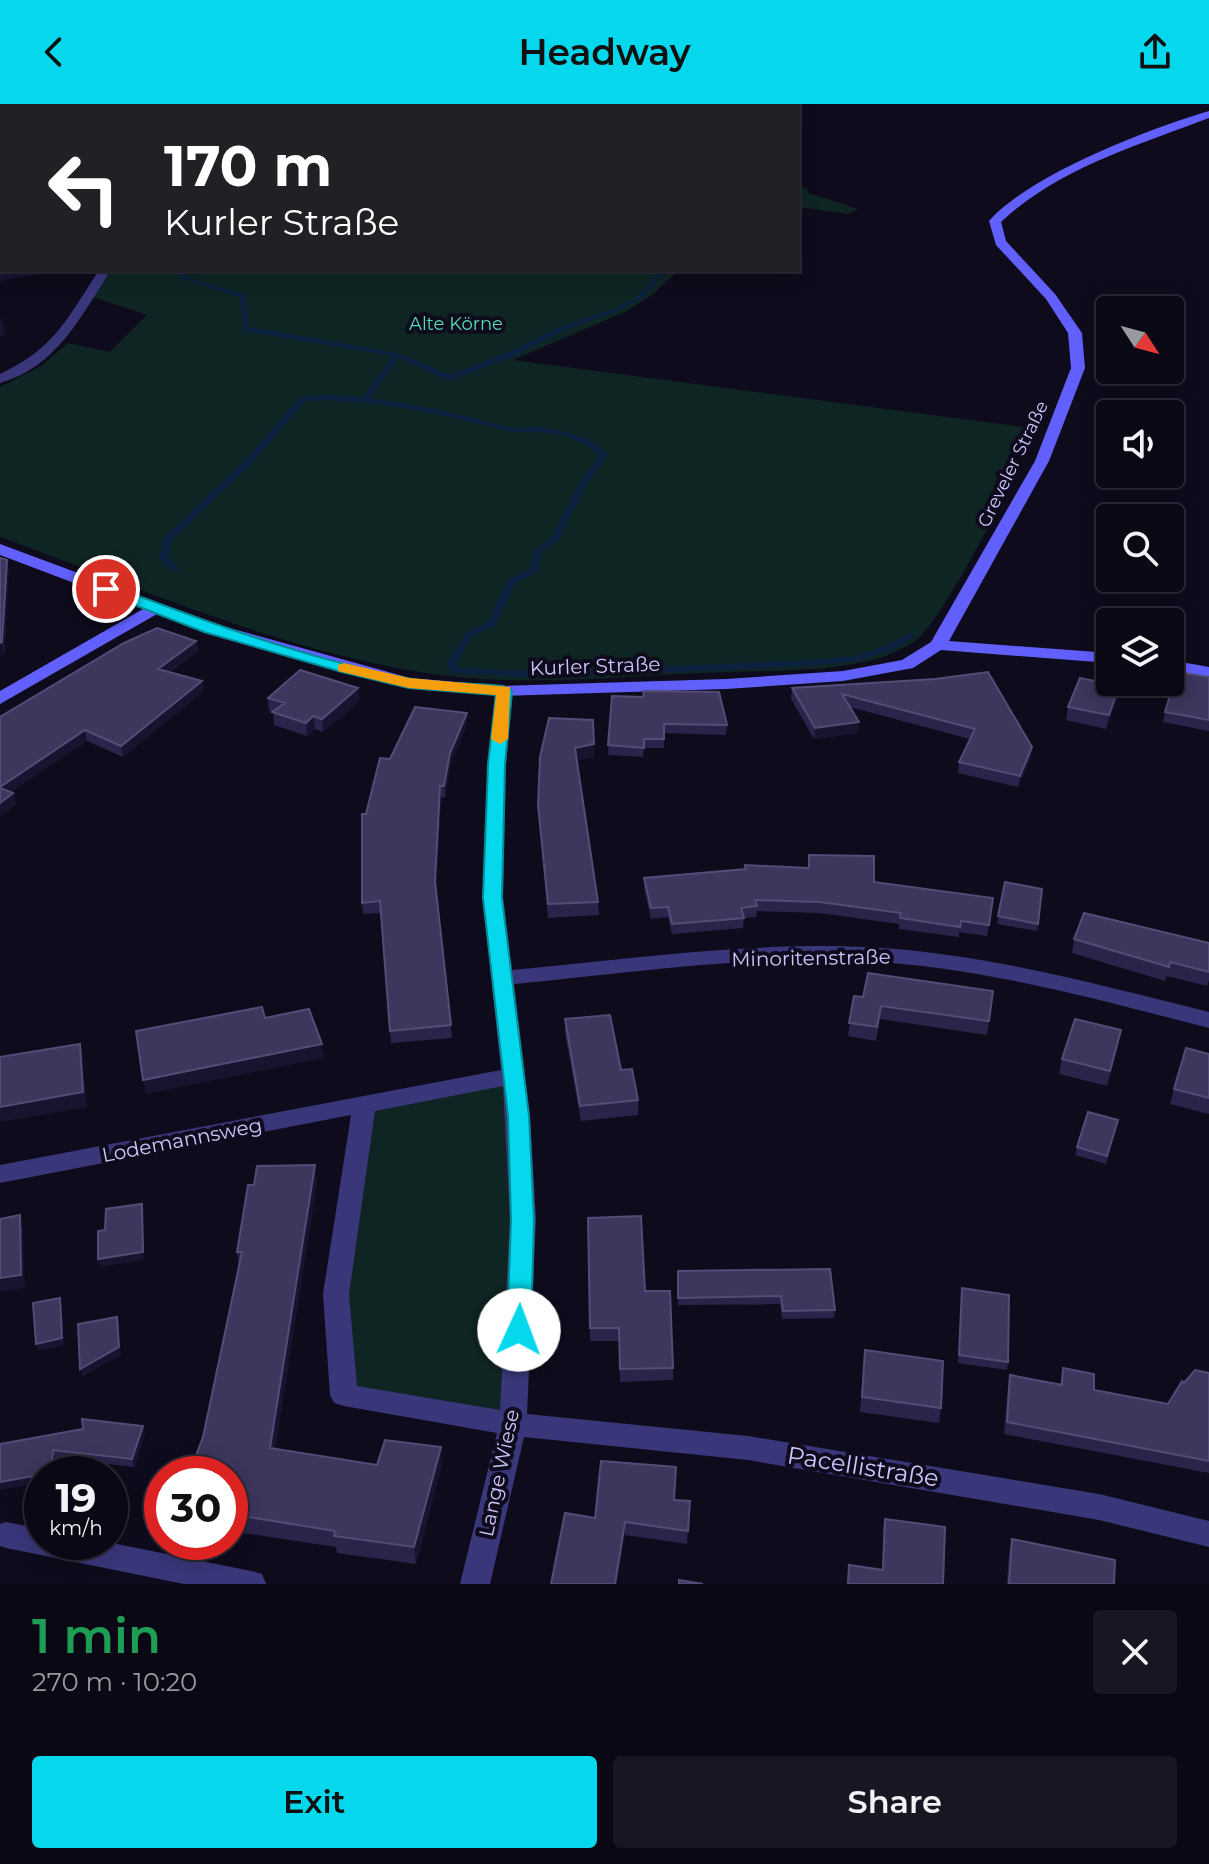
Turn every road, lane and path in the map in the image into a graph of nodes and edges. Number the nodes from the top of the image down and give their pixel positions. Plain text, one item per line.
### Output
1 (1209, 114) edge
2 (104, 272) edge
3 (0, 379) edge
4 (0, 549) edge
5 (156, 608) junction
6 (938, 645) junction
7 (1096, 657) edge
8 (1184, 668) edge
9 (1209, 672) edge
10 (504, 691) junction
11 (0, 699) edge
12 (503, 978) junction
13 (1209, 1020) edge
14 (513, 1076) junction
15 (364, 1105) junction
16 (0, 1174) edge
17 (513, 1424) junction
18 (1209, 1534) edge
19 (6, 1535) dead end
20 (251, 1584) edge
21 (475, 1584) edge

1 - 6 street, Greveler Straße
2 - 3 street
4 - 5 street, Kurler Straße
5 - 10 street, Kurler Straße
5 - 11 street
6 - 7 street
6 - 10 street, Kurler Straße
8 - 9 street
10 - 12 street, Lange Wiese
12 - 13 street, Minoritenstraße
12 - 14 street, Lange Wiese
14 - 15 street, Lodemannsweg
14 - 17 street, Lange Wiese
15 - 16 street, Lodemannsweg
15 - 17 street
17 - 18 street, Pacellistraße
17 - 21 street, Lange Wiese
19 - 20 street

